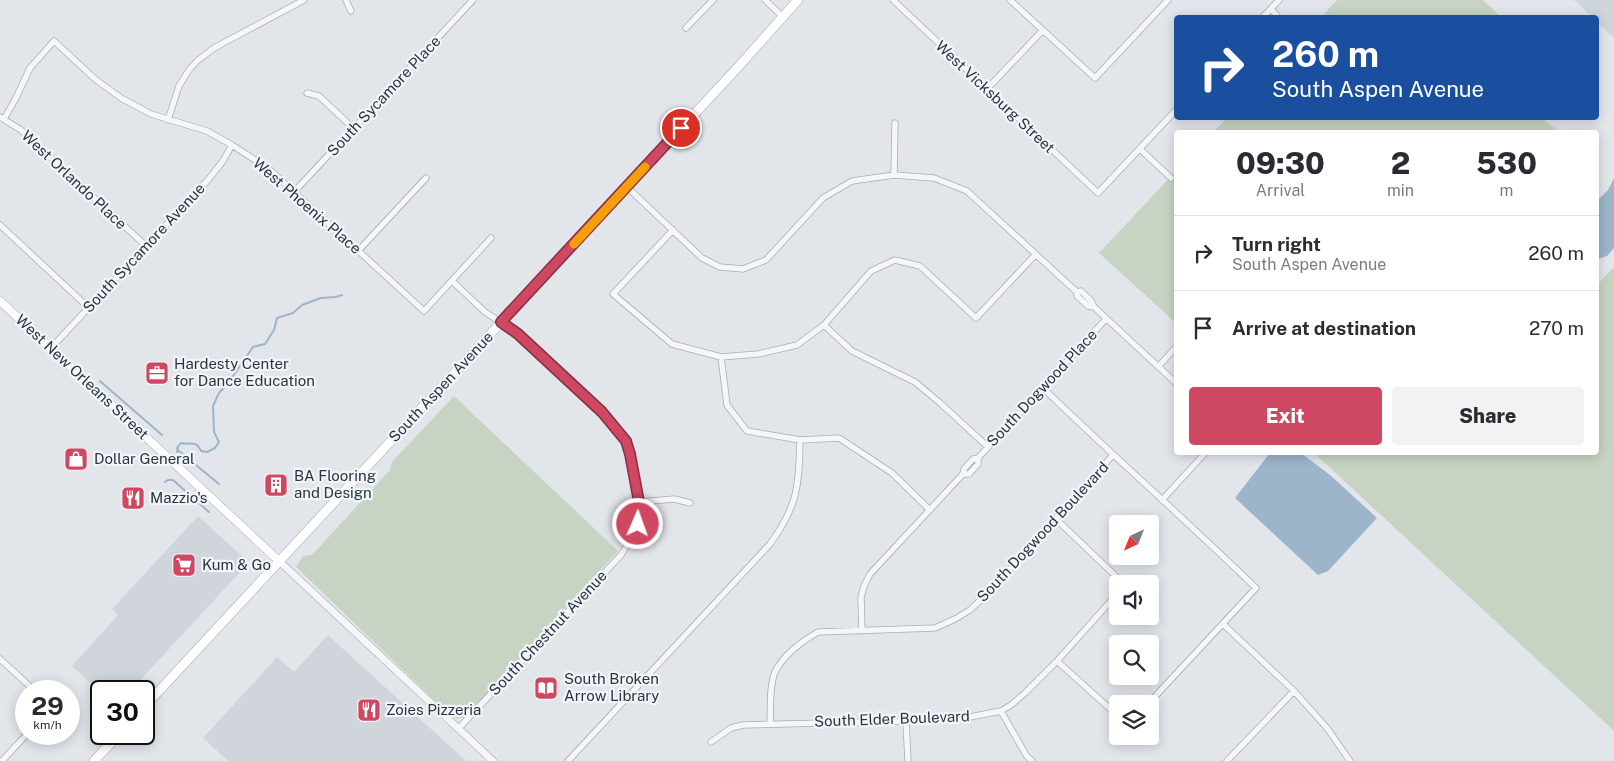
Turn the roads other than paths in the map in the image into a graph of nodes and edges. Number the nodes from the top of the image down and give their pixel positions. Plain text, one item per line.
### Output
1 (304, 0) edge
2 (346, 0) edge
3 (473, 0) edge
4 (713, 0) edge
5 (765, 0) edge
6 (798, 0) edge
7 (893, 0) edge
8 (1010, 0) edge
9 (1168, 0) edge
10 (1279, 0) edge
11 (1271, 9) junction
12 (351, 11) dead end
13 (1265, 15) edge
14 (1276, 15) edge
15 (783, 16) junction
16 (686, 28) dead end
17 (1043, 30) junction
18 (987, 89) junction
19 (307, 93) dead end
20 (1174, 112) edge
21 (2, 118) edge
22 (168, 120) junction
23 (895, 122) dead end
24 (353, 128) junction
25 (232, 144) junction
26 (1140, 149) junction
27 (894, 175) junction
28 (426, 178) dead end
29 (1171, 178) dead end
30 (627, 187) junction
31 (295, 191) junction
32 (0, 225) edge
33 (673, 230) junction
34 (492, 238) dead end
35 (146, 246) junction
36 (358, 251) junction
37 (1035, 254) junction
38 (452, 281) junction
39 (0, 301) edge
40 (89, 308) junction
41 (1106, 319) junction
42 (501, 322) junction
43 (824, 325) junction
44 (51, 348) junction
45 (1174, 349) edge
46 (721, 357) junction
47 (1159, 366) junction
48 (1174, 381) edge
49 (1043, 388) junction
50 (800, 440) junction
51 (988, 447) junction
52 (1203, 455) edge
53 (1113, 456) junction
54 (1162, 500) junction
55 (639, 502) junction
56 (690, 503) dead end
57 (930, 510) junction
58 (1056, 519) junction
59 (279, 561) junction
60 (1115, 575) edge
61 (1109, 603) edge
62 (1223, 624) junction
63 (862, 631) junction
64 (0, 659) edge
65 (1057, 661) junction
66 (23, 680) edge
67 (1294, 691) junction
68 (155, 695) edge
69 (1156, 695) edge
70 (1109, 708) edge
71 (1000, 711) junction
72 (906, 721) junction
73 (770, 723) junction
74 (458, 729) junction
75 (710, 742) dead end
76 (17, 745) edge
77 (110, 745) edge
78 (99, 759) edge
79 (2, 761) edge
80 (493, 761) edge
81 (568, 761) edge
82 (908, 761) edge
83 (1032, 761) edge
84 (1227, 761) edge
85 (1350, 761) edge

1 - 22 street
2 - 12 street
3 - 24 street, South Sycamore Place
4 - 16 street
5 - 15 street
6 - 15 main road, South Aspen Avenue
7 - 18 street, West Vicksburg Street
8 - 17 street
9 - 17 street
10 - 11 street
11 - 13 street
11 - 14 street
15 - 30 main road, South Aspen Avenue
17 - 18 street
18 - 26 street, West Vicksburg Street
19 - 24 street
20 - 26 street
21 - 22 street, West Phoenix Place
21 - 35 street, West Orlando Place
22 - 25 street, West Phoenix Place
23 - 27 street
24 - 31 street, South Sycamore Place
25 - 31 street, West Phoenix Place
25 - 35 street, South Sycamore Avenue
26 - 29 street
27 - 33 street
27 - 37 street
28 - 36 street
30 - 33 street
30 - 42 main road, South Aspen Avenue
31 - 36 street, West Phoenix Place
32 - 40 street
33 - 46 street
34 - 38 street
35 - 40 street, South Sycamore Avenue
36 - 38 street, West Phoenix Place
37 - 41 street
37 - 43 street
38 - 42 street
39 - 44 main road, West New Orleans Street
40 - 44 street, South Sycamore Avenue
41 - 47 street
41 - 49 street, South Dogwood Place
42 - 55 street
42 - 59 main road, South Aspen Avenue
43 - 46 street
43 - 51 street
44 - 59 main road, West New Orleans Street
45 - 47 street
46 - 50 street
47 - 48 street
49 - 51 street, South Dogwood Place
49 - 53 street
50 - 57 street
50 - 81 street
51 - 57 street, South Dogwood Place
52 - 54 street
53 - 54 street
53 - 58 street, South Dogwood Boulevard
54 - 62 street
55 - 56 street
55 - 74 street, South Chestnut Avenue
57 - 63 street, South Dogwood Place
58 - 60 street
58 - 63 street, South Dogwood Boulevard
59 - 68 main road, South Aspen Avenue
59 - 74 street, West New Orleans Street
61 - 65 street, South Elder Boulevard
62 - 67 street
62 - 69 street
63 - 73 street, South Dogwood Boulevard
64 - 66 street
65 - 70 street
65 - 71 street, South Elder Boulevard
67 - 84 street
67 - 85 street
71 - 72 street, South Elder Boulevard
71 - 83 street
72 - 73 street, South Elder Boulevard
72 - 82 street
73 - 75 street, South Elder Boulevard
74 - 80 street, West New Orleans Street
76 - 79 street
77 - 78 main road

